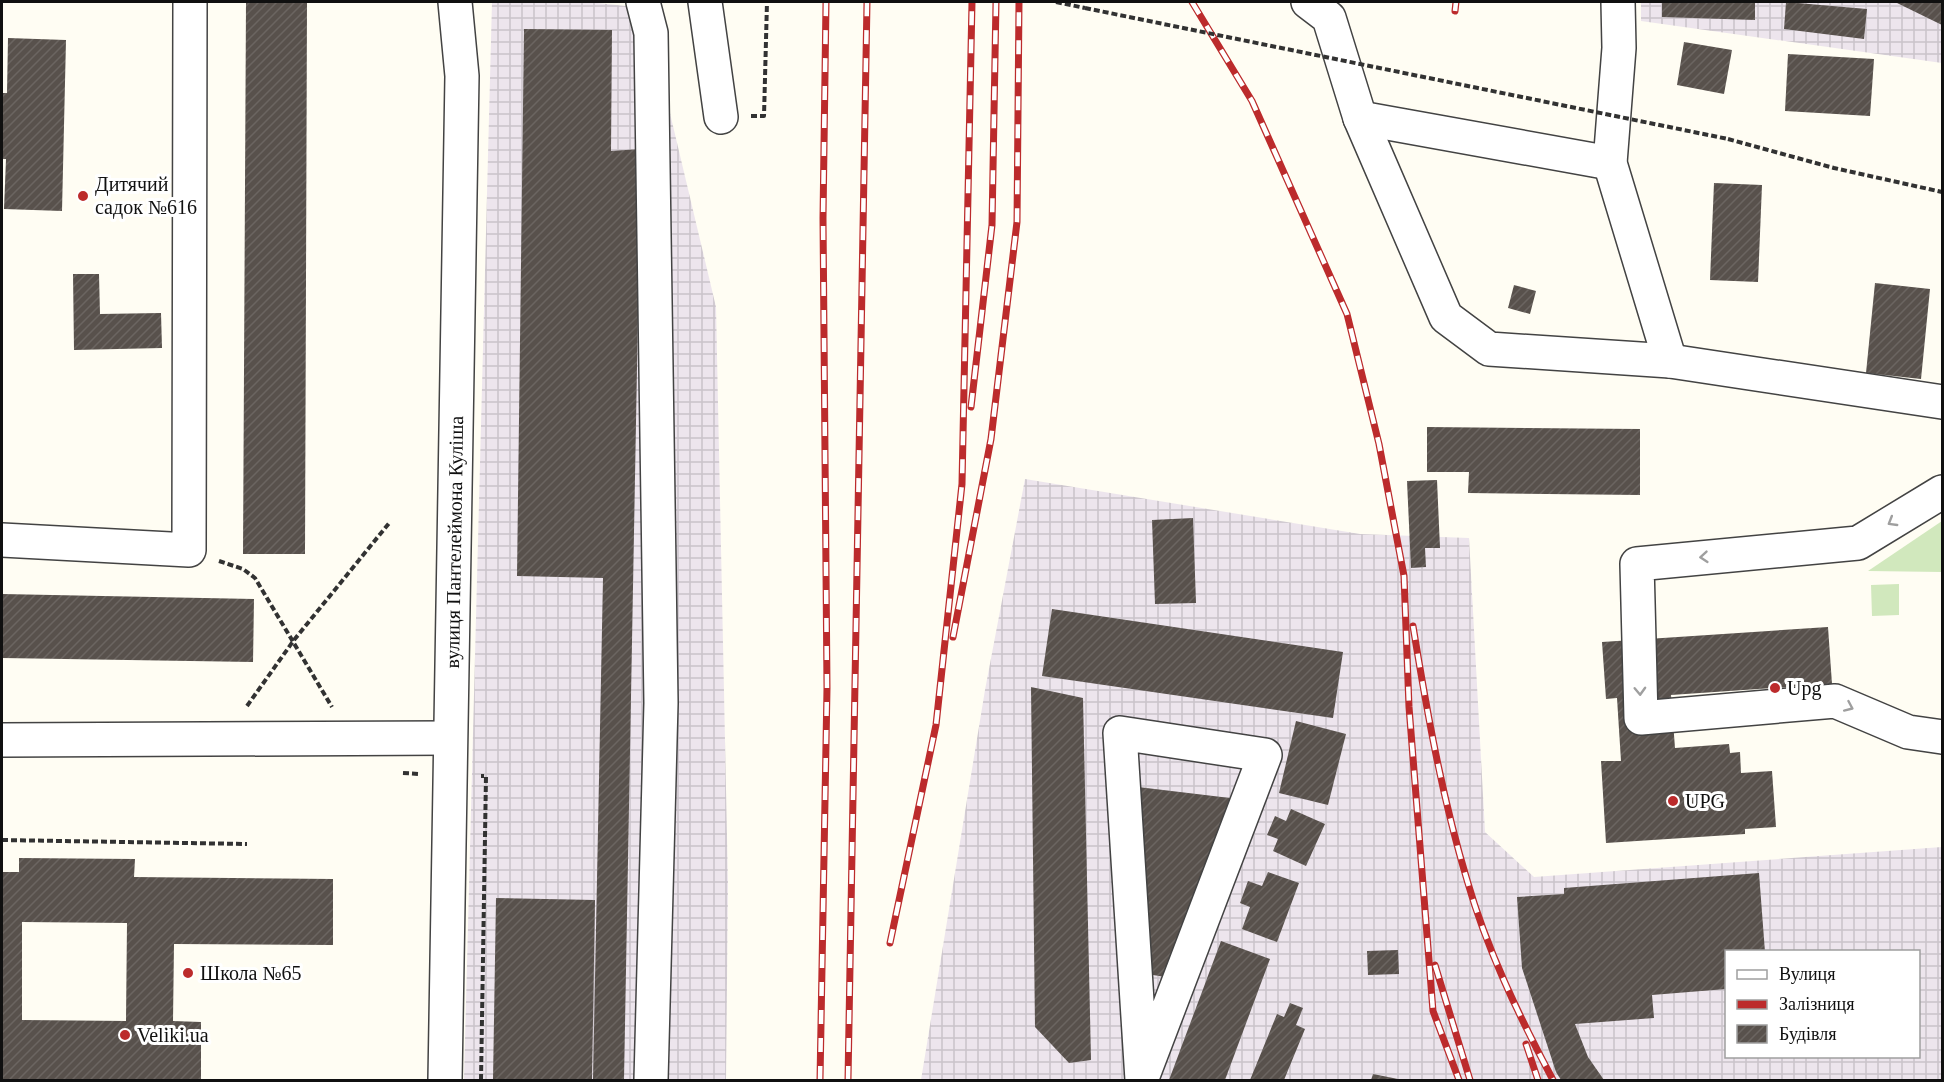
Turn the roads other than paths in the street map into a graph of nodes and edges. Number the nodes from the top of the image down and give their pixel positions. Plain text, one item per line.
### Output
1 (190, 2) edge
2 (455, 2) edge
3 (643, 2) edge
4 (705, 2) edge
5 (1618, 2) edge
6 (1322, 7) edge
7 (721, 117) dead end
8 (1360, 118) junction
9 (1610, 163) junction
10 (1670, 361) junction
11 (1942, 402) edge
12 (1942, 492) edge
13 (2, 540) edge
14 (1942, 737) edge
15 (450, 738) junction
16 (2, 740) edge
17 (1142, 1079) edge
18 (445, 1080) edge
19 (651, 1080) edge

1 - 13 street
2 - 15 street, вулиця Пантелеймона Куліша
3 - 19 street
4 - 7 street
5 - 9 street
6 - 8 street
8 - 9 street
8 - 10 street
9 - 10 street
10 - 11 street
12 -> 14 street
15 - 16 street
15 - 18 street, вулиця Пантелеймона Куліша
17 - 17 street

